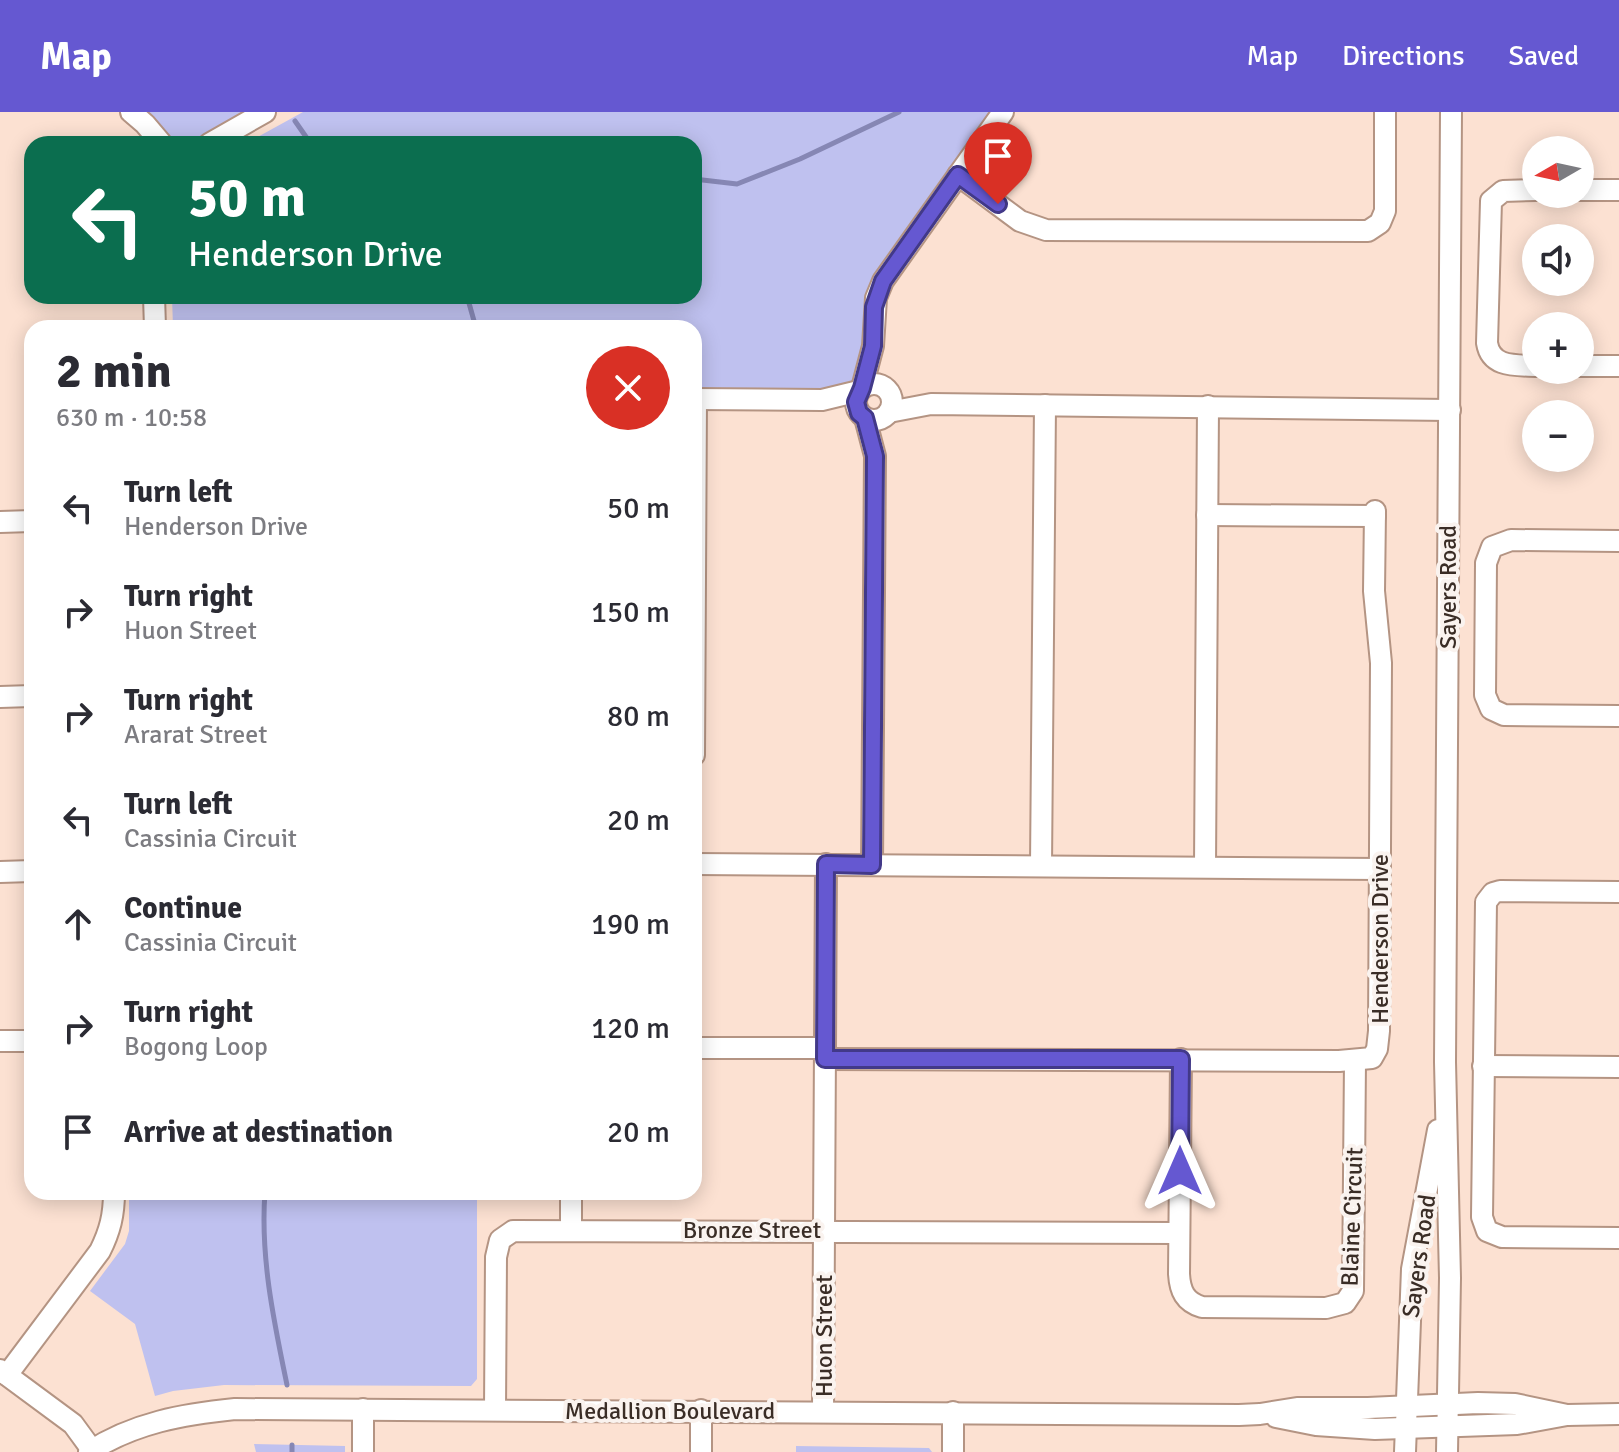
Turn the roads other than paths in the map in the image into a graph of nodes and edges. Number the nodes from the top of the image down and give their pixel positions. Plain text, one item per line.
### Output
1 (131, 112) edge
2 (265, 112) edge
3 (1003, 112) edge
4 (1385, 112) edge
5 (1451, 112) edge
6 (155, 136) edge
7 (223, 136) edge
8 (958, 175) junction
9 (1522, 190) edge
10 (1594, 190) edge
11 (1619, 190) edge
12 (873, 346) junction
13 (1522, 364) edge
14 (1594, 366) edge
15 (1619, 366) edge
16 (861, 389) junction
17 (702, 399) edge
18 (822, 400) junction
19 (1045, 405) junction
20 (878, 406) junction
21 (1208, 406) junction
22 (1450, 410) junction
23 (1207, 515) junction
24 (24, 521) edge
25 (0, 522) edge
26 (1619, 541) edge
27 (24, 696) edge
28 (0, 697) edge
29 (1619, 716) edge
30 (702, 864) edge
31 (826, 864) junction
32 (872, 865) junction
33 (1041, 866) junction
34 (1205, 867) junction
35 (1380, 869) junction
36 (24, 871) edge
37 (0, 872) edge
38 (1619, 892) edge
39 (0, 1041) edge
40 (24, 1041) edge
41 (702, 1048) edge
42 (825, 1054) junction
43 (1181, 1059) junction
44 (1355, 1061) junction
45 (1445, 1062) junction
46 (1483, 1066) junction
47 (1619, 1067) edge
48 (114, 1200) edge
49 (571, 1200) edge
50 (571, 1229) junction
51 (824, 1231) junction
52 (1179, 1233) junction
53 (1619, 1238) edge
54 (4, 1372) edge
55 (1449, 1404) junction
56 (1407, 1406) junction
57 (363, 1409) junction
58 (495, 1410) junction
59 (701, 1410) junction
60 (823, 1412) junction
61 (953, 1412) junction
62 (1260, 1414) junction
63 (1619, 1414) edge
64 (1567, 1415) junction
65 (1448, 1426) junction
66 (1406, 1428) junction
67 (90, 1451) edge
68 (363, 1452) edge
69 (701, 1452) edge
70 (953, 1452) edge
71 (1405, 1452) edge
72 (1447, 1452) edge

1 - 6 street
2 - 7 street
3 - 8 street
4 - 8 street
5 - 22 street, Sayers Road
8 - 12 street
9 - 13 street
10 - 11 street
12 - 16 street
12 - 20 street
14 - 15 street
16 - 18 street
16 - 20 street
17 - 18 street
18 - 20 street
19 - 20 street
19 - 21 street
19 - 33 street
20 - 32 street
21 - 22 street
21 - 23 street
22 - 45 street, Sayers Road
23 - 34 street
23 - 35 street, Henderson Drive
24 - 25 street
26 - 29 street
27 - 28 street
30 - 31 street
31 - 32 street
31 - 42 street, Huon Street
32 - 33 street
33 - 34 street
34 - 35 street
35 - 44 street, Henderson Drive
36 - 37 street
38 - 46 street
39 - 40 street
41 - 42 street
42 - 43 street
42 - 51 street, Huon Street
43 - 44 street
43 - 52 street, Blaine Circuit
44 - 52 street, Blaine Circuit
45 - 55 street, Sayers Road
45 - 56 street, Sayers Road
46 - 47 street
46 - 53 street
48 - 54 street
49 - 50 street
50 - 51 street, Bronze Street
50 - 58 street, Bronze Street
51 - 52 street, Bronze Street
51 - 60 street, Huon Street
54 - 67 street
55 - 56 street, Medallion Boulevard
55 - 64 street, Medallion Boulevard
55 - 65 street, Sayers Road
56 - 62 street, Medallion Boulevard
56 - 66 street, Sayers Road
57 - 58 street, Medallion Boulevard
57 - 67 street, Medallion Boulevard
57 - 68 street
58 - 59 street, Medallion Boulevard
59 - 60 street, Medallion Boulevard
59 - 69 street
60 - 61 street, Medallion Boulevard
61 - 62 street, Medallion Boulevard
61 - 70 street
62 - 66 street, Medallion Boulevard
63 - 64 street
64 - 65 street, Medallion Boulevard
65 - 66 street, Medallion Boulevard
65 - 72 street, Sayers Road
66 - 71 street, Sayers Road

